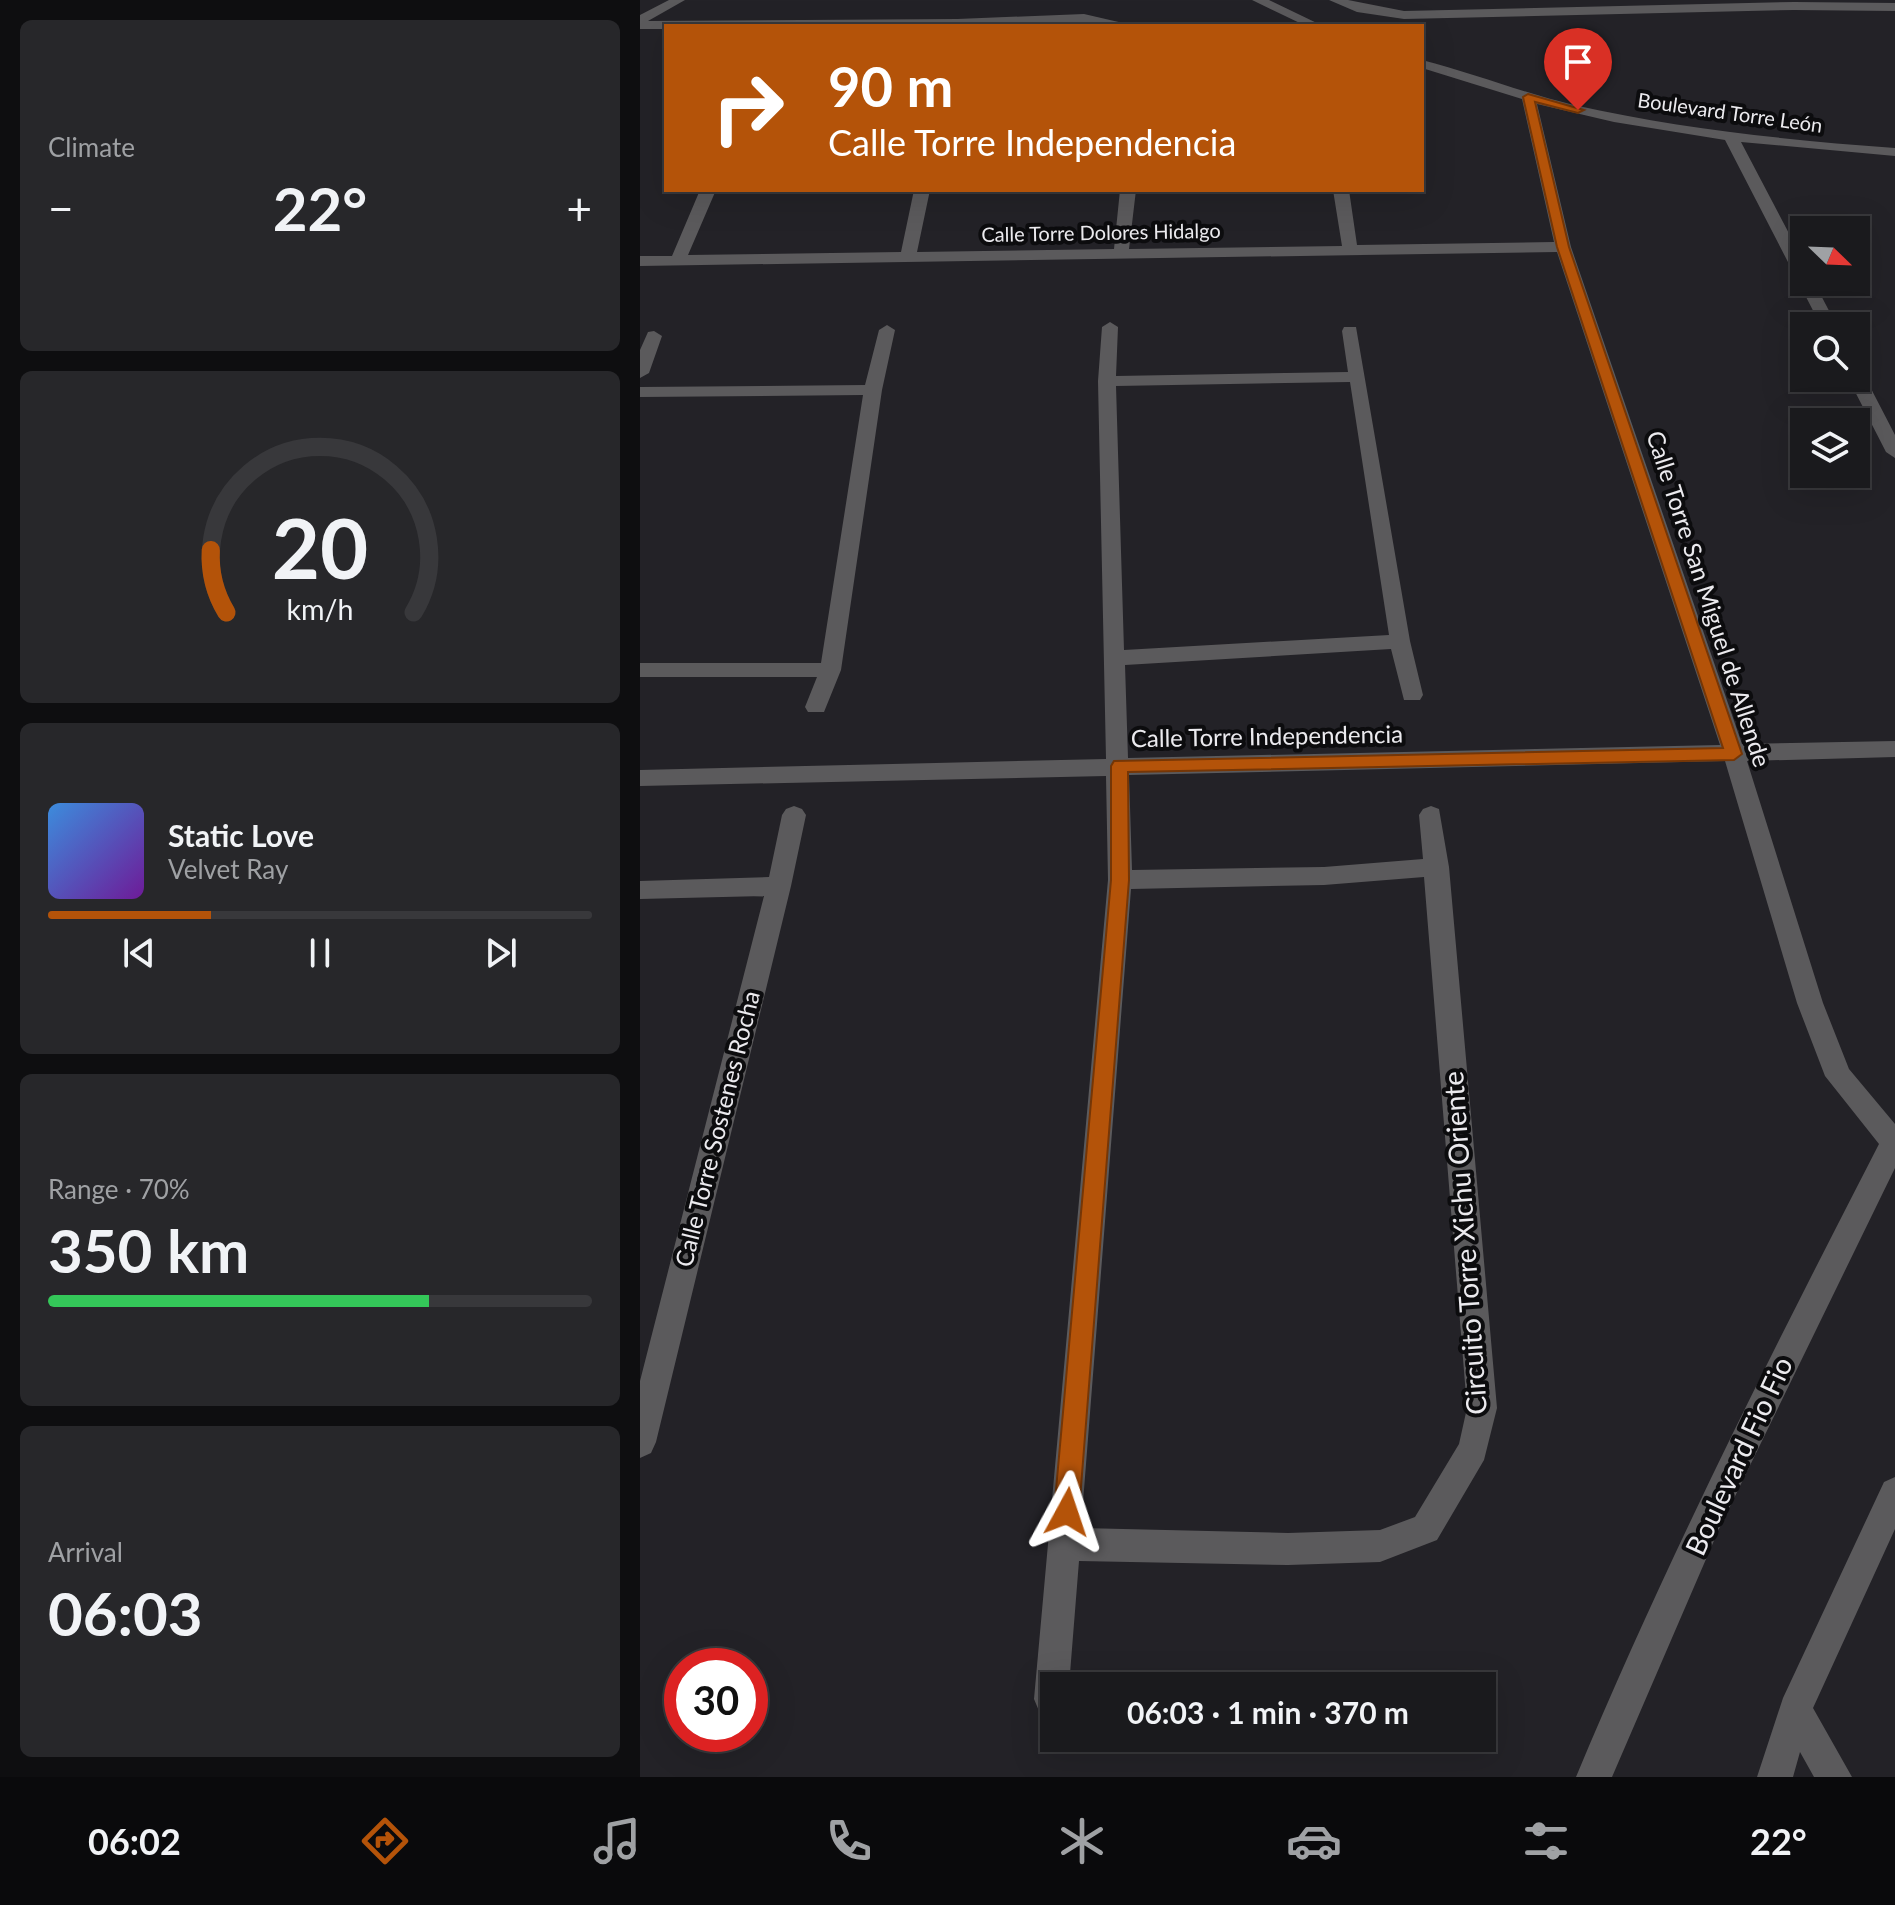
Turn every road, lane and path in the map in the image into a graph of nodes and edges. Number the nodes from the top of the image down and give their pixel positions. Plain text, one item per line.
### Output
1 (679, 0) edge
2 (1258, 0) edge
3 (1335, 0) edge
4 (1438, 0) edge
5 (1792, 3) edge
6 (1615, 5) edge
7 (1895, 7) edge
8 (1385, 14) junction
9 (1441, 15) junction
10 (640, 22) edge
11 (779, 24) edge
12 (956, 24) edge
13 (1118, 24) edge
14 (1312, 24) edge
15 (1372, 24) edge
16 (1424, 65) edge
17 (1528, 97) junction
18 (1730, 136) junction
19 (1895, 152) edge
20 (707, 192) edge
21 (922, 192) edge
22 (1128, 192) edge
23 (1341, 192) edge
24 (1563, 247) junction
25 (1350, 248) junction
26 (1790, 251) edge
27 (1121, 253) junction
28 (908, 255) junction
29 (678, 260) junction
30 (640, 261) edge
31 (1110, 327) dead end
32 (887, 330) dead end
33 (1350, 331) dead end
34 (654, 336) dead end
35 (640, 373) edge
36 (1357, 377) junction
37 (1107, 381) junction
38 (873, 390) junction
39 (640, 392) edge
40 (1864, 392) edge
41 (1895, 452) edge
42 (1400, 641) junction
43 (1116, 658) junction
44 (640, 670) edge
45 (830, 670) junction
46 (1412, 695) dead end
47 (816, 707) dead end
48 (1895, 749) edge
49 (1734, 754) junction
50 (1120, 766) junction
51 (640, 778) edge
52 (794, 815) dead end
53 (1431, 815) dead end
54 (1437, 867) junction
55 (1120, 880) junction
56 (779, 886) junction
57 (640, 890) edge
58 (1894, 1142) edge
59 (640, 1442) edge
60 (1895, 1493) edge
61 (1064, 1544) junction
62 (1053, 1672) edge
63 (1795, 1710) junction
64 (1594, 1777) edge
65 (1775, 1777) edge
66 (1834, 1777) edge

1 - 10 street
2 - 14 street
3 - 8 street
4 - 9 street
5 - 6 street
5 - 7 street
6 - 9 street
8 - 9 street
8 - 15 street
10 - 11 street
11 - 12 street
12 - 13 street
16 - 17 street, Boulevard Torre León
17 - 18 street, Boulevard Torre León
17 - 24 street, Calle Torre San Miguel de Allende
18 - 19 street, Boulevard Torre León
18 - 26 street
20 - 29 street
21 - 28 street
22 - 27 street
23 - 25 street
24 - 25 street, Calle Torre Dolores Hidalgo
24 - 49 street, Calle Torre San Miguel de Allende
25 - 27 street, Calle Torre Dolores Hidalgo
27 - 28 street, Calle Torre Dolores Hidalgo
28 - 29 street, Calle Torre Dolores Hidalgo
29 - 30 street, Calle Torre Dolores Hidalgo
31 - 37 street
32 - 38 street
33 - 36 street
34 - 35 street
36 - 37 street
36 - 42 street
37 - 43 street
38 - 39 street
38 - 45 street
40 - 41 street
42 - 43 street
42 - 46 street
43 - 50 street
44 - 45 street
45 - 47 street
48 - 49 street, Calle Torre Independencia
49 - 50 street, Calle Torre Independencia
49 - 58 street, Calle Torre San Miguel de Allende
50 - 51 street, Calle Torre Independencia
50 - 55 street
52 - 56 street, Calle Torre Sostenes Rocha
53 - 54 street, Circuito Torre Xichu Oriente
54 - 55 street
54 - 61 street, Circuito Torre Xichu Oriente
55 - 61 street
56 - 57 street
56 - 59 street, Calle Torre Sostenes Rocha
58 - 64 street, Boulevard Fio Fio
60 - 63 street
61 - 62 street
63 - 65 street
63 - 66 street

